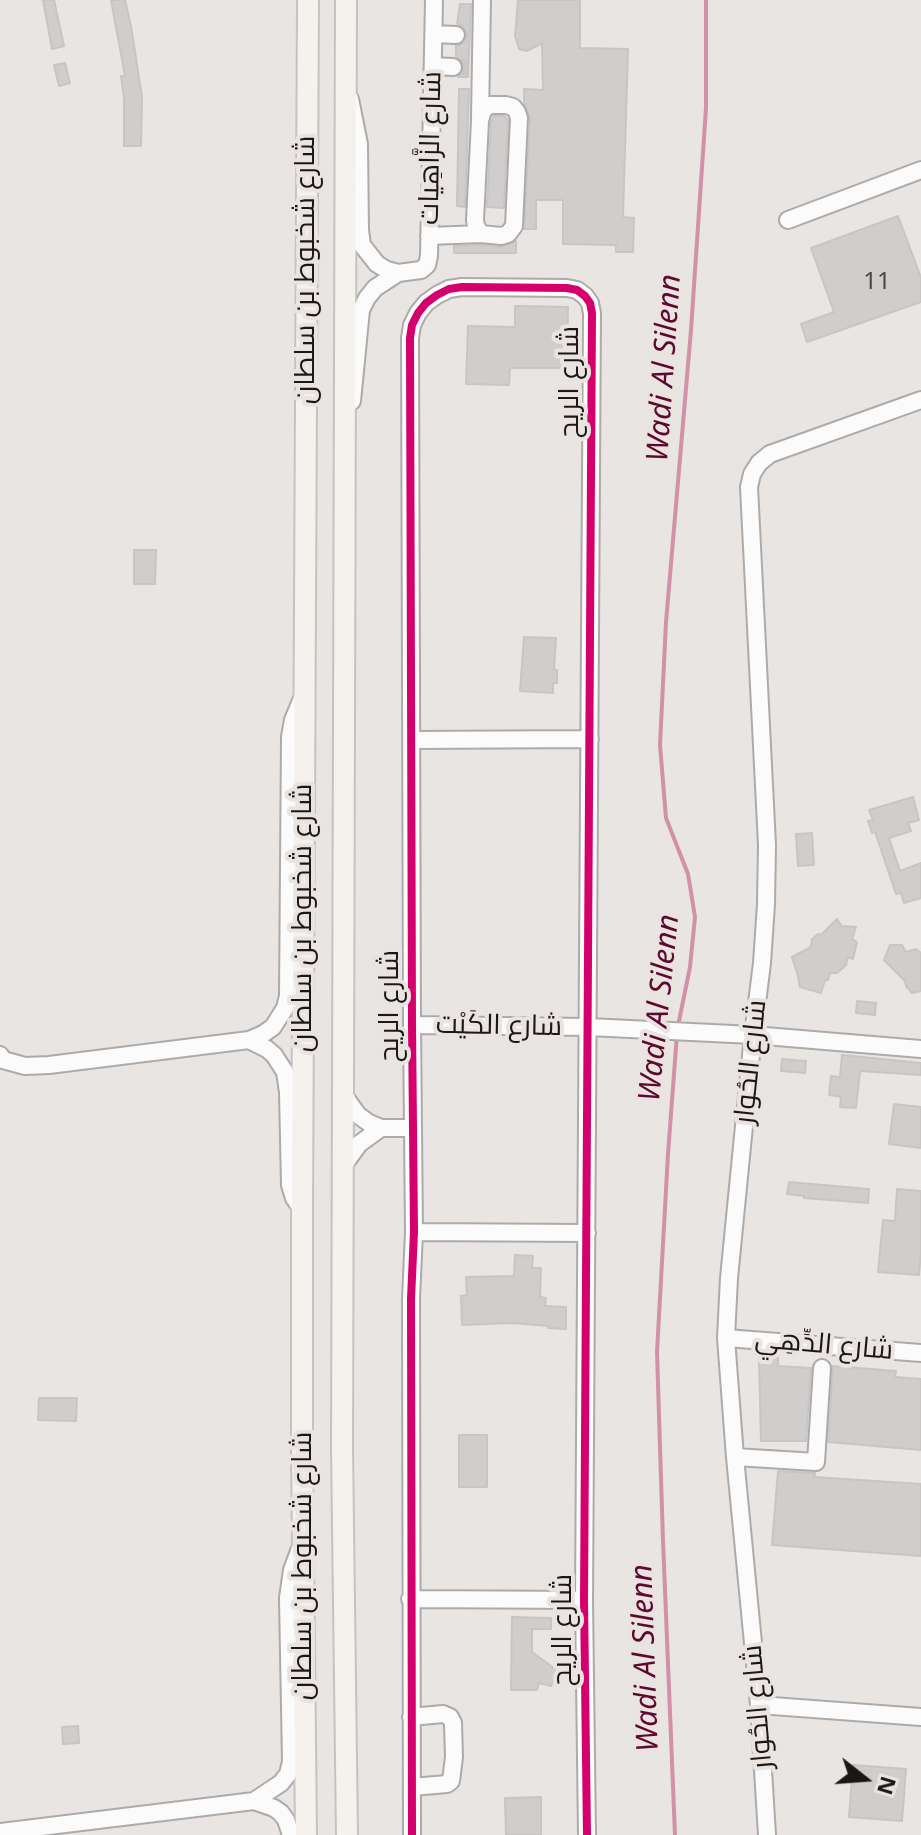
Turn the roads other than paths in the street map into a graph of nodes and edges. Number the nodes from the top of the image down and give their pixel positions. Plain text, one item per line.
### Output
1 (301, 0) edge
2 (308, 0) edge
3 (346, 0) edge
4 (434, 0) edge
5 (482, 0) edge
6 (308, 33) junction
7 (434, 34) junction
8 (470, 35) junction
9 (433, 66) junction
10 (467, 67) junction
11 (346, 86) junction
12 (480, 121) junction
13 (921, 170) edge
14 (788, 220) dead end
15 (481, 234) junction
16 (429, 236) junction
17 (398, 273) junction
18 (921, 400) edge
19 (344, 439) junction
20 (304, 696) junction
21 (590, 739) junction
22 (412, 740) junction
23 (412, 1025) junction
24 (589, 1027) junction
25 (753, 1035) junction
26 (249, 1040) junction
27 (921, 1049) edge
28 (0, 1055) edge
29 (343, 1093) junction
30 (381, 1128) junction
31 (412, 1128) junction
32 (343, 1166) junction
33 (302, 1209) junction
34 (414, 1232) junction
35 (587, 1233) junction
36 (726, 1338) junction
37 (921, 1353) edge
38 (822, 1368) dead end
39 (735, 1457) junction
40 (303, 1543) junction
41 (410, 1599) junction
42 (584, 1600) junction
43 (759, 1705) junction
44 (411, 1717) junction
45 (921, 1717) edge
46 (412, 1787) junction
47 (254, 1801) junction
48 (0, 1832) edge
49 (291, 1835) edge
50 (306, 1835) edge
51 (347, 1835) edge
52 (412, 1835) edge
53 (587, 1835) edge
54 (767, 1835) edge

1 - 6 main road
2 - 6 main road, شارع شخبوط بن سلطان
3 - 11 main road, شارع شخبوط بن سلطان
4 - 7 street, شارع الزَّاهِيات
5 - 8 street
6 - 20 main road, شارع شخبوط بن سلطان
7 - 8 street
7 - 9 street, شارع الزَّاهِيات
8 - 10 street
9 - 10 street
9 - 16 street, شارع الزَّاهِيات
10 - 12 street
11 - 17 street
11 - 19 main road, شارع شخبوط بن سلطان
12 - 15 street
12 - 15 street
13 - 14 street
15 - 16 street
16 - 17 street, شارع الزَّاهِيات
17 - 19 street, شارع الزَّاهِيات
18 - 25 street, شارع الحُوار
19 - 29 main road, شارع شخبوط بن سلطان
20 - 26 street
20 - 33 main road, شارع شخبوط بن سلطان
21 - 22 street
21 - 22 street, شارع الريح
21 - 24 street, شارع الريح
22 - 23 street, شارع الريح
23 - 24 street, شارع الكَيْت
23 - 31 street, شارع الريح
24 - 25 street, شارع الكَيْت
24 - 35 street, شارع الريح
25 - 27 street, شارع الكَيْت
25 - 36 street, شارع الحُوار
26 - 28 street
26 - 33 street
29 - 30 street
29 - 32 main road, شارع شخبوط بن سلطان
30 - 31 street
30 - 32 street
31 - 34 street, شارع الريح
32 - 51 main road, شارع شخبوط بن سلطان
33 - 40 main road, شارع شخبوط بن سلطان
34 - 35 street
34 - 41 street, شارع الريح
35 - 42 street, شارع الريح
36 - 37 street, شارع الدِّهِي
36 - 39 street, شارع الحُوار
38 - 39 street
39 - 43 street, شارع الحُوار
40 - 47 street
40 - 50 main road, شارع شخبوط بن سلطان
41 - 42 street
41 - 44 street, شارع الريح
42 - 53 street, شارع الريح
43 - 45 street
43 - 54 street, شارع الحُوار
44 - 46 street, شارع الريح
44 - 46 street
46 - 52 street, شارع الريح
47 - 48 street
47 - 49 street

